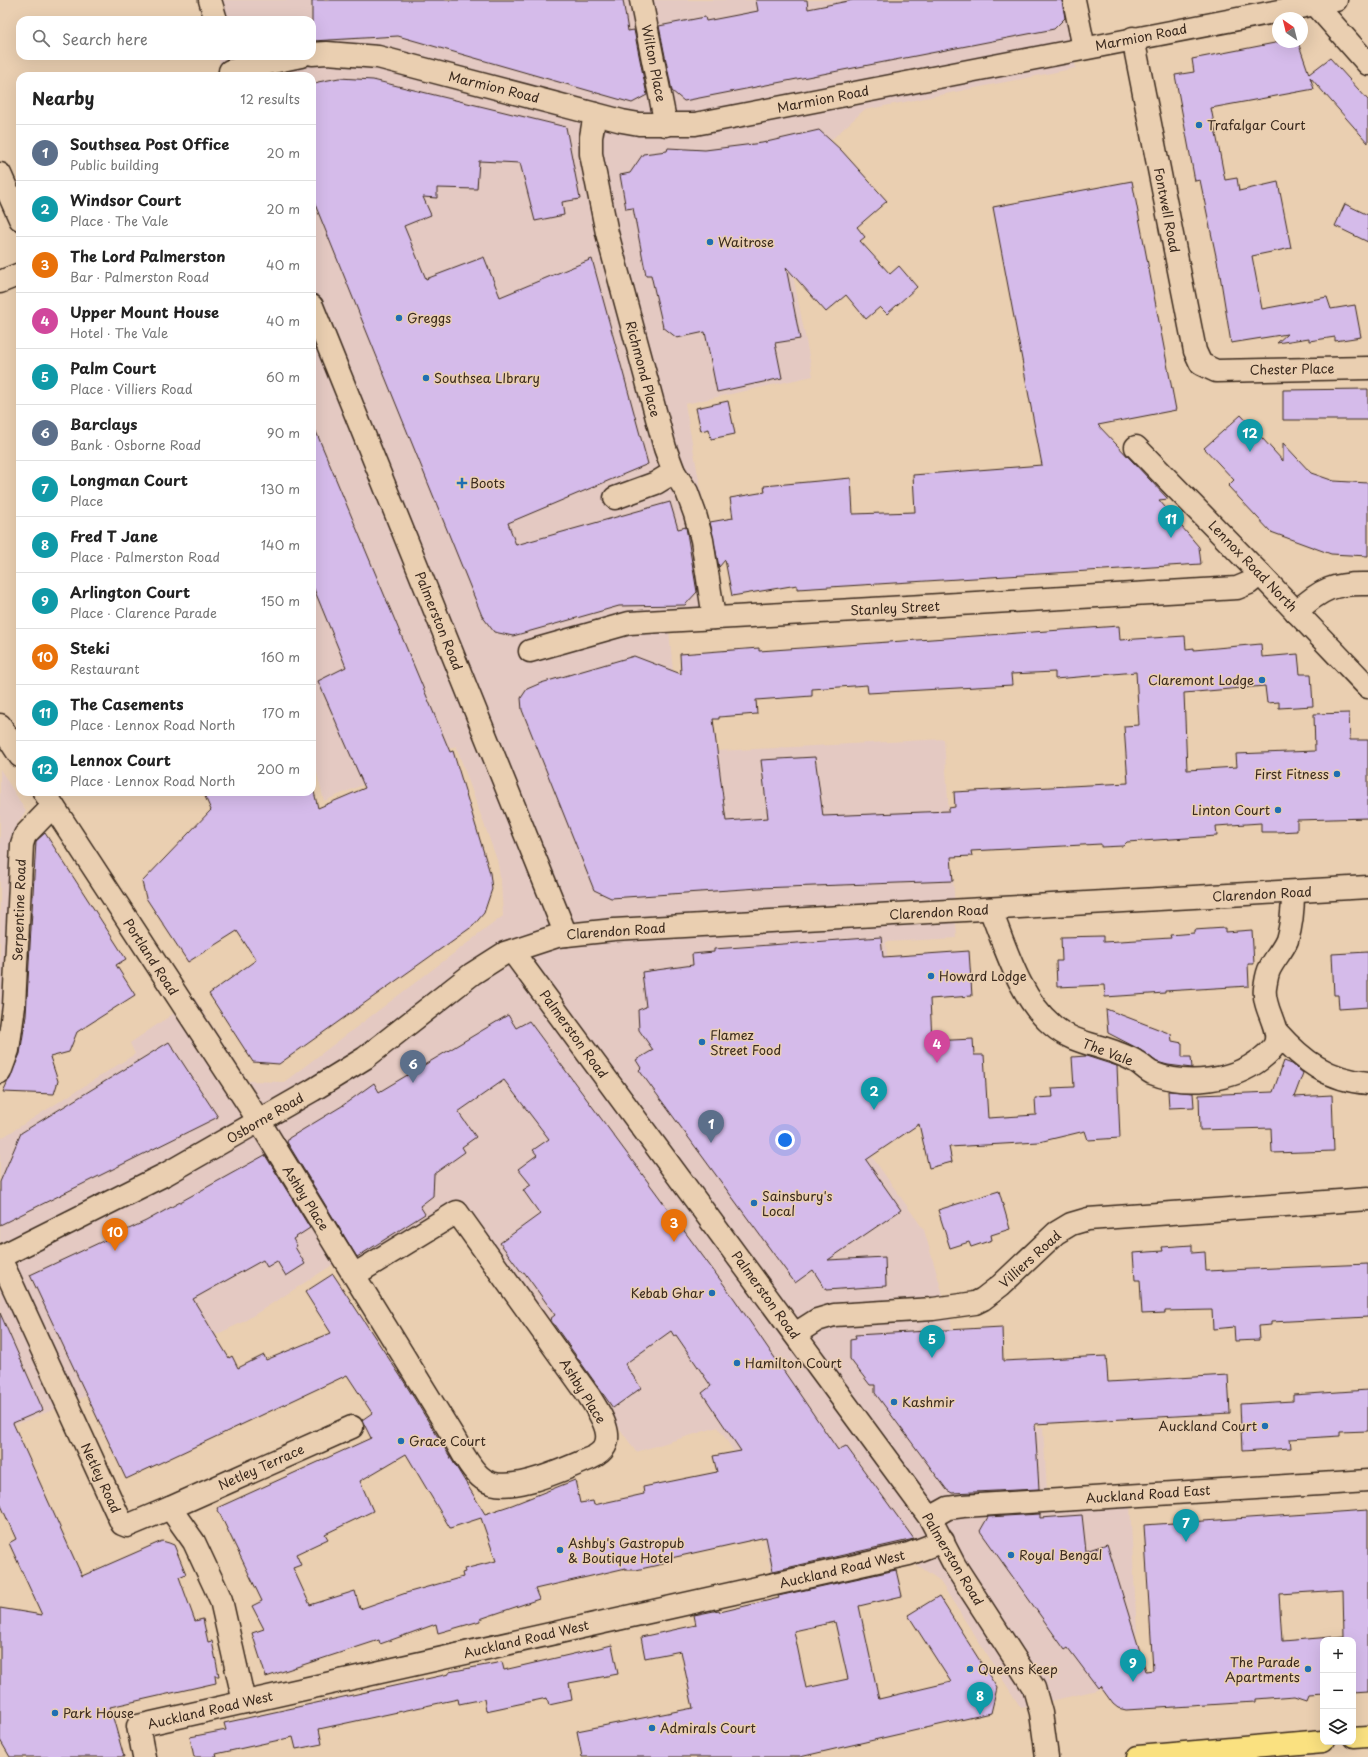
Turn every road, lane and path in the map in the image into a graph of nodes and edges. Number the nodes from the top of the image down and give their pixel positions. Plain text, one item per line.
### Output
1 (210, 0) edge
2 (641, 0) edge
3 (1074, 0) edge
4 (1336, 0) edge
5 (1314, 4) junction
6 (215, 16) edge
7 (1133, 38) junction
8 (1084, 48) junction
9 (316, 54) edge
10 (277, 60) edge
11 (1368, 64) edge
12 (229, 68) edge
13 (596, 114) junction
14 (666, 125) junction
15 (0, 174) edge
16 (16, 209) edge
17 (16, 276) edge
18 (0, 282) edge
19 (316, 316) edge
20 (1368, 368) edge
21 (1216, 371) joint
22 (1136, 447) dead end
23 (674, 472) junction
24 (615, 498) dead end
25 (1260, 574) junction
26 (1368, 584) edge
27 (1296, 612) junction
28 (714, 618) junction
29 (530, 651) dead end
30 (1368, 687) edge
31 (0, 725) edge
32 (16, 750) edge
33 (48, 799) edge
34 (1368, 887) edge
35 (1293, 892) junction
36 (990, 909) junction
37 (566, 935) junction
38 (512, 951) junction
39 (1277, 1032) junction
40 (0, 1072) edge
41 (1368, 1083) edge
42 (259, 1121) junction
43 (1368, 1199) edge
44 (0, 1257) edge
45 (354, 1275) junction
46 (795, 1334) junction
47 (352, 1427) dead end
48 (1368, 1480) edge
49 (170, 1508) junction
50 (930, 1518) junction
51 (943, 1541) junction
52 (244, 1702) junction
53 (1368, 1738) edge
54 (1356, 1739) edge
55 (1320, 1742) edge
56 (144, 1757) edge
57 (1047, 1757) edge
58 (1138, 1757) edge

1 - 6 street
2 - 14 street, Wilton Place
3 - 8 street
4 - 5 street, Marmion Road
5 - 7 street, Marmion Road
5 - 11 street
7 - 8 street, Marmion Road
7 - 21 street, Fontwell Road
8 - 14 street, Marmion Road
9 - 13 street, Marmion Road
10 - 12 street
13 - 14 street, Marmion Road
13 - 23 street, Richmond Place
15 - 16 street
17 - 18 street
19 - 37 street, Palmerston Road
20 - 21 street, Chester Place
22 - 25 street, Lennox Road North
23 - 24 street
23 - 28 street, Richmond Place
25 - 27 street, Lennox Road North
25 - 28 street, Stanley Street
26 - 27 street
27 - 30 street, Lennox Road North
28 - 29 street, Stanley Street
31 - 32 street
33 - 40 street, Serpentine Road
33 - 42 street, Portland Road
34 - 35 street, Clarendon Road
35 - 36 street, Clarendon Road
35 - 39 street
36 - 37 street, Clarendon Road
36 - 39 street, The Vale
37 - 38 street, Clarendon Road
38 - 42 street, Osborne Road
38 - 46 street, Palmerston Road
39 - 41 street
42 - 44 street, Osborne Road
42 - 45 street, Ashby Place
43 - 46 street, Villiers Road
44 - 49 street, Netley Road
45 - 45 street, Ashby Place
46 - 50 street, Palmerston Road
47 - 49 street, Netley Terrace
48 - 50 street, Auckland Road East
49 - 52 street
50 - 51 street, Palmerston Road
51 - 52 street, Auckland Road West
51 - 57 street, Palmerston Road
52 - 56 street, Auckland Road West
53 - 54 main road
55 - 58 main road

